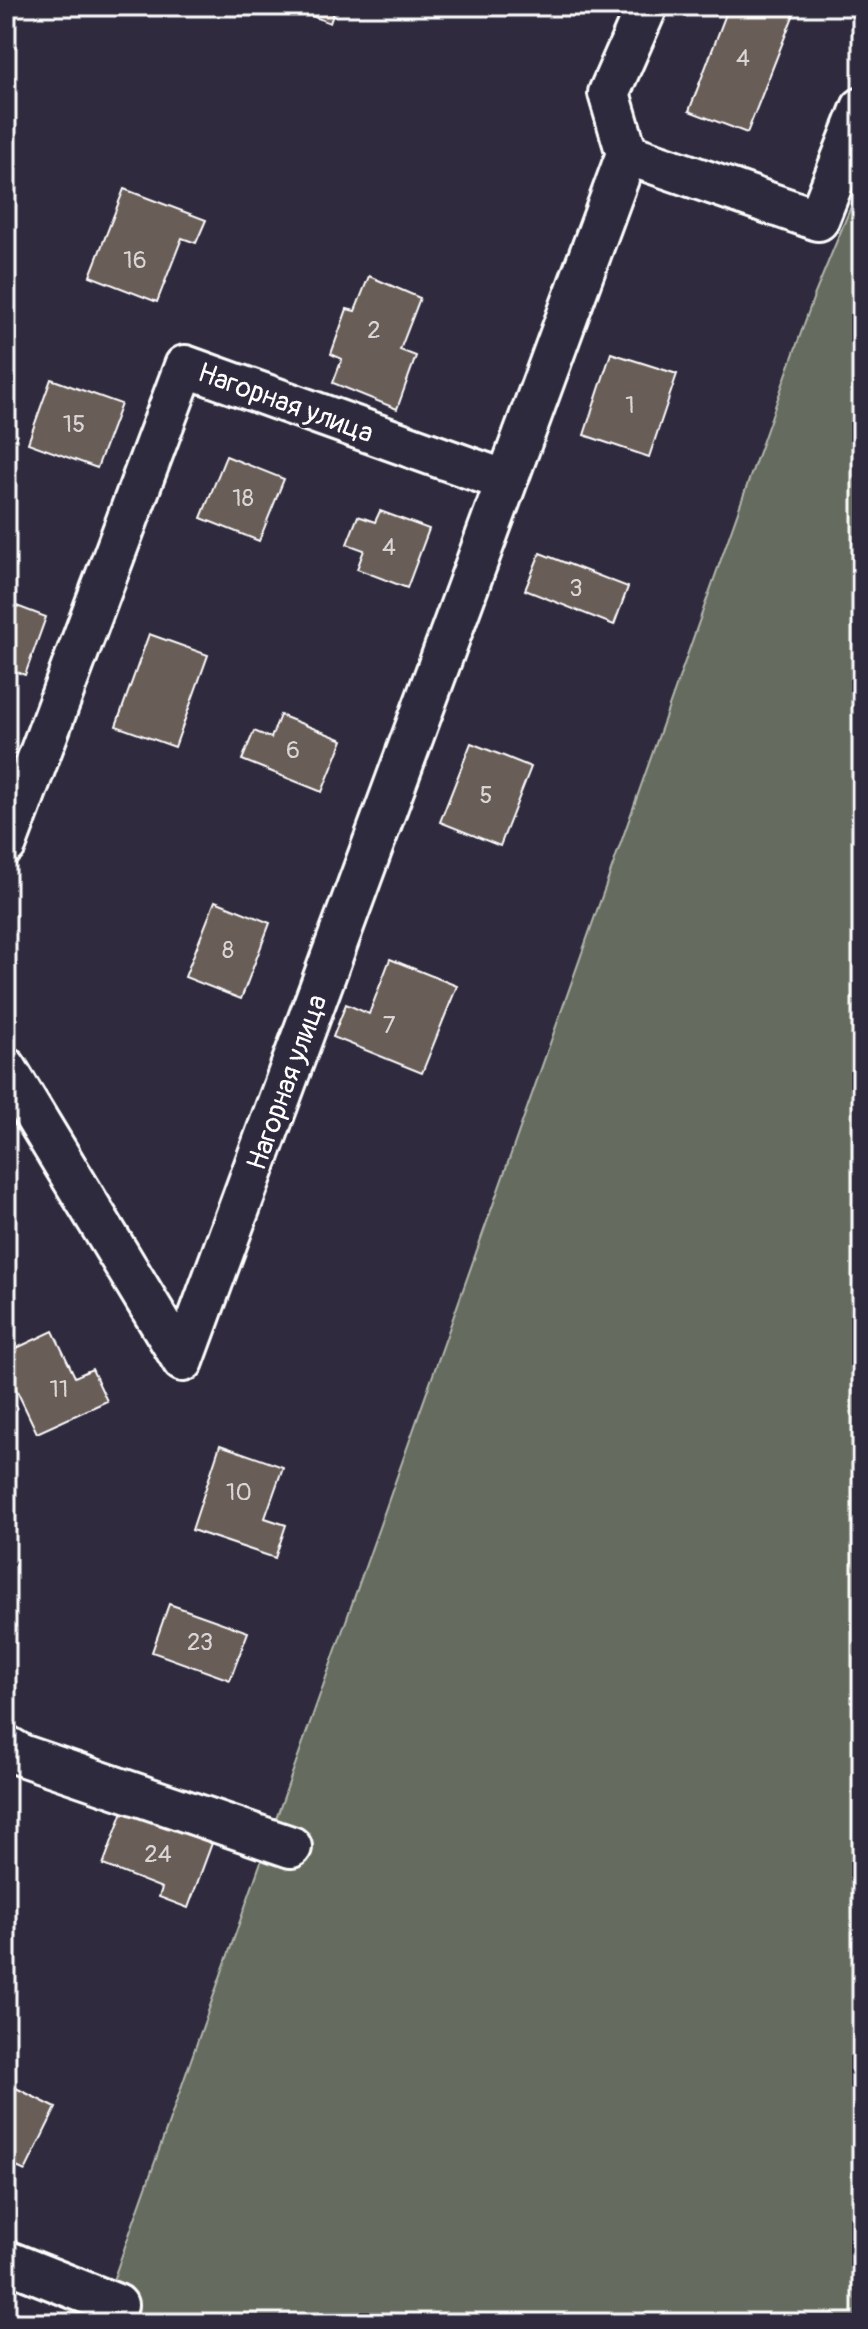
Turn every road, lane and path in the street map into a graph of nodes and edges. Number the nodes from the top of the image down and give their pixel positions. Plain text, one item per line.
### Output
1 (647, 6) edge
2 (862, 108) edge
3 (627, 154) junction
4 (506, 481) junction
5 (6, 844) edge
6 (6, 1068) edge
7 (6, 1746) edge
8 (291, 1847) dead end
9 (6, 2261) edge
10 (117, 2305) dead end

1 - 3 street
2 - 3 street
3 - 4 street, Нагорная улица
4 - 5 street, Нагорная улица
4 - 6 street, Нагорная улица
7 - 8 street
9 - 10 street

